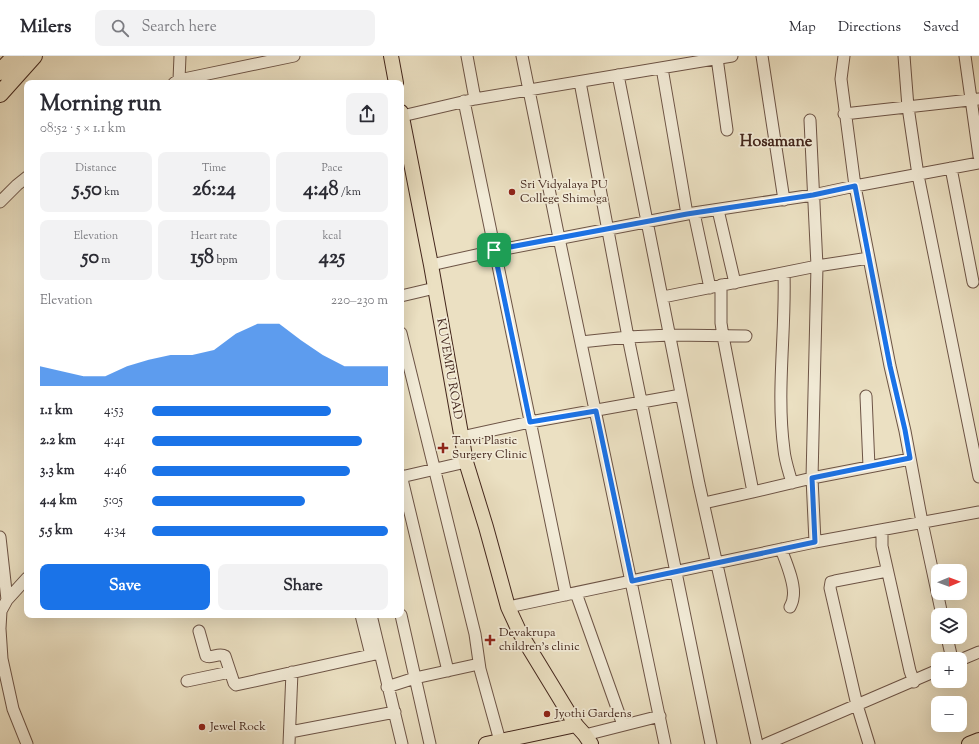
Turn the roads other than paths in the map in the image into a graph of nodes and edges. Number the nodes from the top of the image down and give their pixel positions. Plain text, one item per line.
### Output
1 (15, 56) edge
2 (34, 56) edge
3 (180, 56) edge
4 (294, 56) edge
5 (391, 56) edge
6 (467, 56) edge
7 (522, 56) edge
8 (732, 56) edge
9 (762, 56) edge
10 (844, 56) edge
11 (904, 56) edge
12 (964, 56) edge
13 (705, 58) edge
14 (717, 58) junction
15 (662, 68) junction
16 (0, 72) edge
17 (618, 75) junction
18 (178, 80) edge
19 (187, 80) edge
20 (395, 80) edge
21 (580, 82) junction
22 (529, 90) junction
23 (0, 94) edge
24 (475, 99) junction
25 (975, 99) edge
26 (464, 101) junction
27 (908, 107) junction
28 (404, 113) edge
29 (844, 114) junction
30 (810, 120) dead end
31 (404, 129) edge
32 (728, 130) dead end
33 (979, 156) edge
34 (979, 163) edge
35 (951, 168) junction
36 (918, 175) junction
37 (24, 179) edge
38 (855, 186) junction
39 (813, 195) junction
40 (784, 200) junction
41 (0, 202) edge
42 (718, 210) junction
43 (691, 214) junction
44 (647, 222) junction
45 (608, 229) junction
46 (559, 238) junction
47 (494, 250) junction
48 (869, 258) junction
49 (431, 265) junction
50 (817, 266) junction
51 (784, 273) junction
52 (973, 282) dead end
53 (735, 283) junction
54 (721, 285) junction
55 (435, 288) junction
56 (710, 288) junction
57 (404, 295) edge
58 (663, 297) junction
59 (670, 335) junction
60 (628, 336) junction
61 (723, 336) junction
62 (746, 336) dead end
63 (581, 342) junction
64 (404, 345) edge
65 (681, 395) junction
66 (866, 396) dead end
67 (642, 402) junction
68 (596, 411) junction
69 (530, 422) junction
70 (461, 437) junction
71 (910, 458) junction
72 (466, 462) junction
73 (869, 467) junction
74 (434, 470) junction
75 (404, 475) edge
76 (979, 477) edge
77 (812, 478) junction
78 (792, 483) junction
79 (404, 489) edge
80 (754, 492) junction
81 (704, 503) junction
82 (979, 512) edge
83 (922, 522) junction
84 (882, 530) junction
85 (0, 537) edge
86 (815, 542) junction
87 (781, 549) junction
88 (716, 563) junction
89 (887, 571) junction
90 (676, 572) junction
91 (24, 581) edge
92 (632, 581) junction
93 (571, 594) junction
94 (7, 600) junction
95 (508, 607) junction
96 (790, 607) dead end
97 (940, 608) edge
98 (362, 618) edge
99 (371, 618) edge
100 (402, 618) edge
101 (0, 628) edge
102 (199, 631) dead end
103 (979, 652) edge
104 (376, 654) junction
105 (967, 657) edge
106 (480, 664) junction
107 (230, 672) junction
108 (292, 672) junction
109 (448, 672) junction
110 (931, 674) edge
111 (416, 678) junction
112 (186, 682) dead end
113 (914, 682) junction
114 (387, 687) junction
115 (857, 705) junction
116 (395, 712) junction
117 (660, 716) junction
118 (623, 726) junction
119 (290, 732) junction
120 (584, 734) edge
121 (520, 740) edge
122 (979, 740) edge
123 (500, 741) junction
124 (27, 744) edge
125 (289, 744) edge
126 (402, 744) edge
127 (430, 744) edge
128 (486, 744) edge
129 (666, 744) edge
130 (711, 744) edge
131 (756, 744) edge
132 (766, 744) edge
133 (870, 744) edge
134 (969, 744) edge

1 - 16 highway
2 - 23 highway
3 - 18 street
4 - 19 street
5 - 20 main road
6 - 24 street
7 - 22 street
8 - 14 street
9 - 40 street
10 - 29 street
11 - 27 street
12 - 25 street
13 - 14 street
13 - 15 street
14 - 32 street
15 - 17 street
15 - 43 street
17 - 21 street
17 - 44 street
21 - 22 street
21 - 45 street
22 - 24 street
22 - 46 street
24 - 26 street
25 - 27 street
25 - 33 street
26 - 28 street
26 - 47 street
27 - 29 street
27 - 36 street
29 - 38 street
30 - 39 street
31 - 49 main road, KUVEMPU ROAD
34 - 35 street
35 - 36 street
35 - 52 street
36 - 38 street
36 - 76 street
37 - 41 street
38 - 39 street
38 - 48 street
39 - 40 street
39 - 50 street
40 - 42 street
42 - 43 street
42 - 53 street
43 - 44 street
43 - 56 street
44 - 45 street
44 - 58 street
45 - 46 street
45 - 60 street
46 - 47 street
46 - 63 street
47 - 49 street
47 - 69 street
48 - 50 street
48 - 71 street
49 - 55 main road, KUVEMPU ROAD
50 - 51 street
50 - 77 street
51 - 53 street
51 - 78 street
53 - 54 street
54 - 56 street
54 - 61 street
55 - 57 street
55 - 70 main road, KUVEMPU ROAD
56 - 58 street
58 - 59 street
59 - 60 street
59 - 61 street
59 - 65 street
60 - 63 street
60 - 67 street
61 - 62 street
61 - 80 street
63 - 68 street
64 - 74 street
65 - 67 street
65 - 81 street
66 - 73 street
67 - 68 street
67 - 90 street
68 - 69 street
68 - 92 street
69 - 70 street
69 - 93 street
70 - 72 main road, KUVEMPU ROAD
71 - 73 street
71 - 83 street
72 - 74 street
72 - 95 main road, KUVEMPU ROAD
73 - 77 street
74 - 75 street
74 - 106 street
77 - 78 street
77 - 86 street
78 - 80 street
79 - 109 street
80 - 81 street
81 - 88 street
82 - 83 street
83 - 84 street
83 - 97 street
84 - 86 street
84 - 89 street
85 - 94 street
86 - 87 street
87 - 88 street
87 - 96 street
88 - 90 street
88 - 131 street
89 - 113 street
89 - 115 street
90 - 92 street
90 - 130 street
91 - 94 street
92 - 93 street
92 - 117 street
93 - 95 street
93 - 118 street
94 - 101 street
95 - 120 main road, KUVEMPU ROAD
98 - 104 street
99 - 104 street
100 - 111 street
101 - 124 street
102 - 107 street
103 - 105 street
104 - 108 street
104 - 114 street
106 - 109 street
106 - 123 street
107 - 108 street
107 - 112 street
108 - 119 street
109 - 111 street
110 - 113 street
111 - 114 street
111 - 127 street
113 - 115 street
114 - 116 street
115 - 132 street
115 - 133 street
116 - 119 street
116 - 126 street
117 - 118 street
117 - 129 street
118 - 120 street
119 - 125 street
120 - 121 main road
121 - 123 main road
122 - 134 main road
123 - 128 main road

